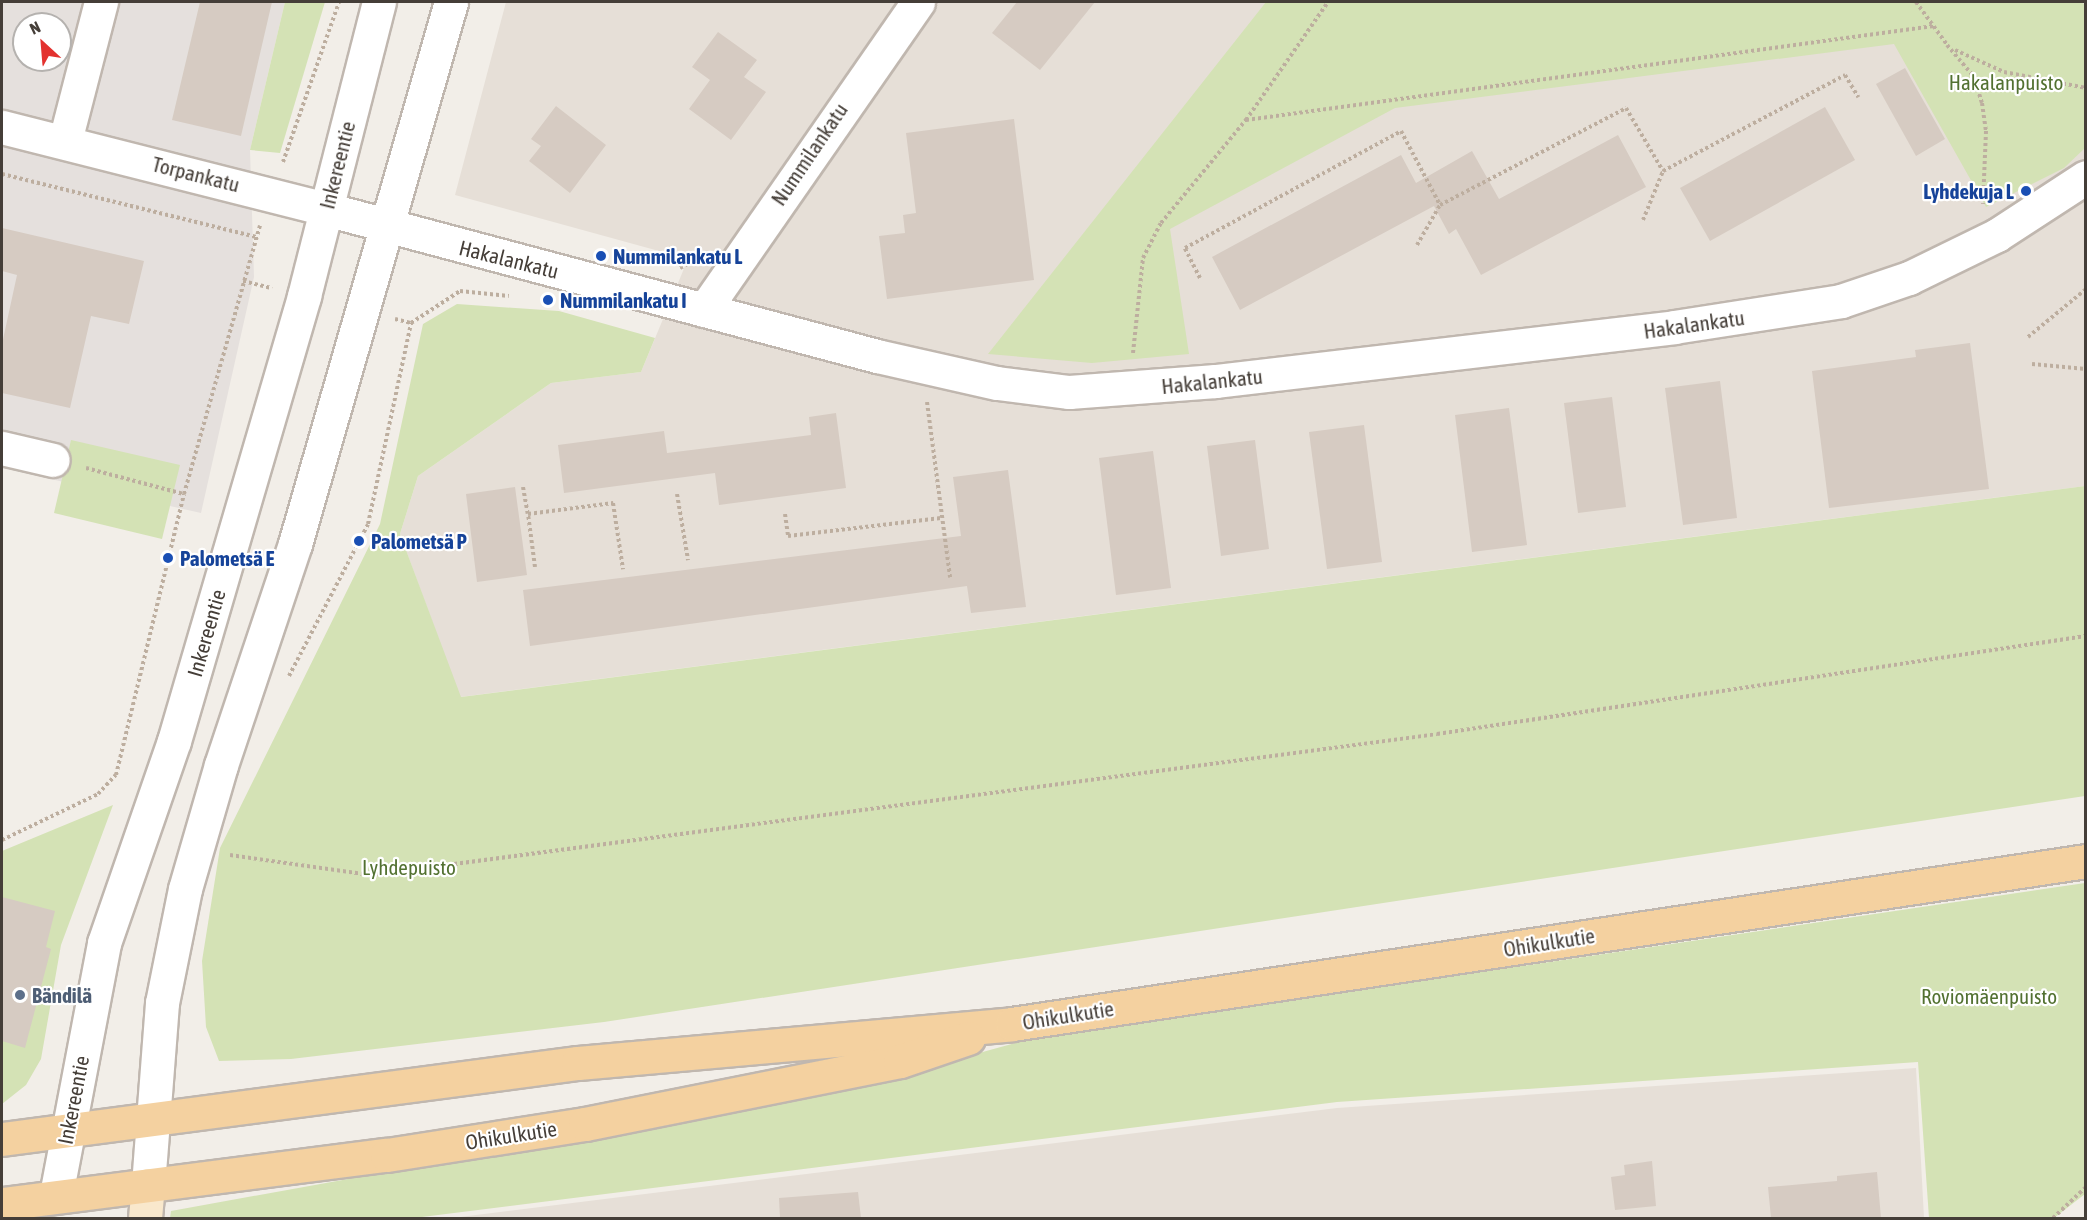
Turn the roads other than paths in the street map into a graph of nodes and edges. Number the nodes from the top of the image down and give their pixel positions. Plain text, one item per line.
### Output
1 (101, 2) edge
2 (380, 2) edge
3 (450, 2) edge
4 (918, 2) edge
5 (2, 127) edge
6 (65, 141) junction
7 (2085, 177) edge
8 (326, 208) junction
9 (388, 227) junction
10 (704, 310) junction
11 (2, 448) edge
12 (53, 460) road end
13 (2085, 861) edge
14 (1012, 1024) junction
15 (154, 1117) junction
16 (67, 1128) junction
17 (2, 1139) edge
18 (148, 1185) junction
19 (2, 1204) edge
20 (54, 1207) edge
21 (145, 1218) edge

1 - 6 street
2 - 8 street, Inkereentie
3 - 9 street
4 - 10 street, Nummilankatu
5 - 6 street, Torpankatu
6 - 8 street, Torpankatu
7 - 10 street, Hakalankatu
8 - 9 street, Hakalankatu
8 - 16 street, Inkereentie
9 - 10 street, Hakalankatu
9 - 15 street
11 - 12 street
13 - 14 main road, Ohikulkutie
14 - 15 main road, Ohikulkutie
14 - 18 main road, Ohikulkutie
15 - 16 main road, Ohikulkutie
15 - 18 street
16 - 17 main road, Ohikulkutie
16 - 20 street, Inkereentie
18 - 20 main road, Ohikulkutie
18 - 21 main road
19 - 20 main road, Ohikulkutie

